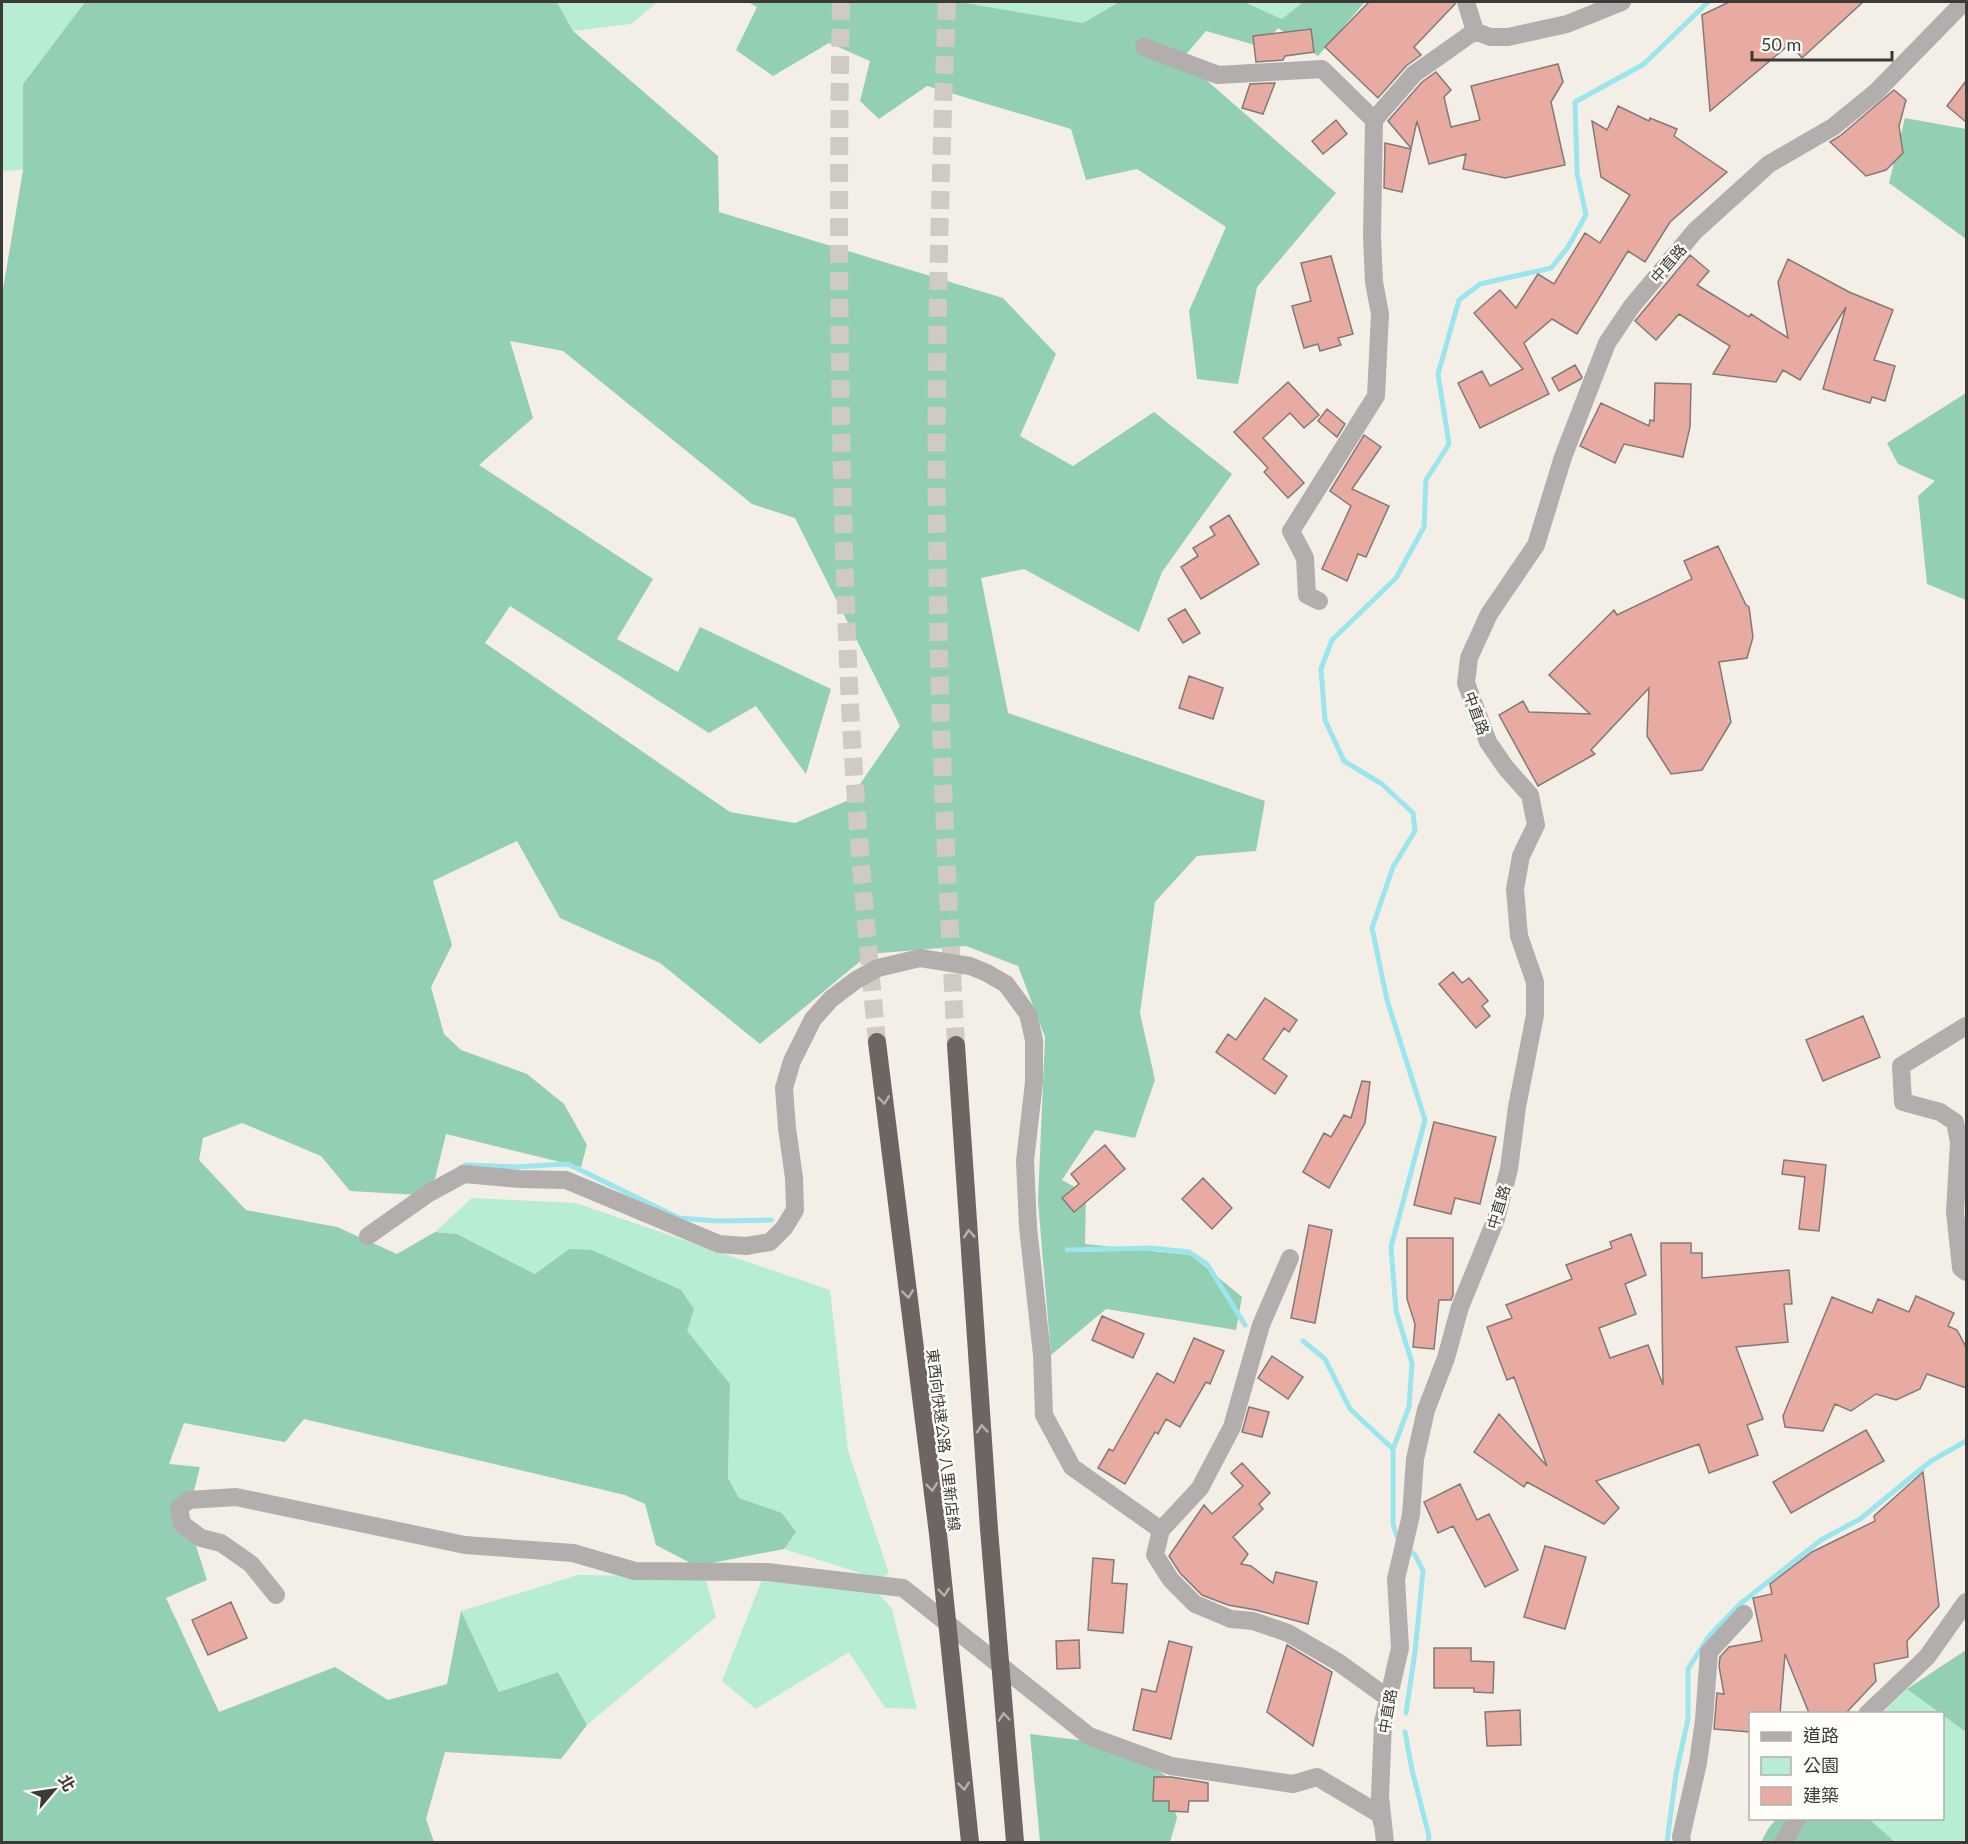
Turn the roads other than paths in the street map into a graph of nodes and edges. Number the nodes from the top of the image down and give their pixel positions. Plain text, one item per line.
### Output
1 (1466, 2) edge
2 (1622, 2) edge
3 (1964, 2) edge
4 (1474, 32) junction
5 (1143, 47) dead end
6 (1374, 120) junction
7 (1319, 601) dead end
8 (1966, 1026) edge
9 (877, 1042) tunnel mouth
10 (956, 1045) tunnel mouth
11 (368, 1236) dead end
12 (1290, 1258) dead end
13 (1966, 1272) edge
14 (1161, 1530) junction
15 (276, 1595) dead end
16 (1966, 1602) edge
17 (1744, 1614) dead end
18 (1388, 1698) junction
19 (1868, 1712) edge
20 (1797, 1820) edge
21 (970, 1842) edge
22 (1014, 1842) edge
23 (1385, 1842) edge
24 (1682, 1842) edge
25 (1783, 1842) edge

1 - 4 street
2 - 4 street
3 - 18 street, 中直路
4 - 6 street
5 - 6 street
6 - 7 street
8 - 13 street
9 -> 21 highway, 東西向快速公路 八里新店線
22 -> 10 highway
11 - 14 street
12 - 14 street
14 - 18 street
15 - 23 street
16 - 19 street
17 - 24 street
18 - 23 street, 中直路
20 - 25 street

